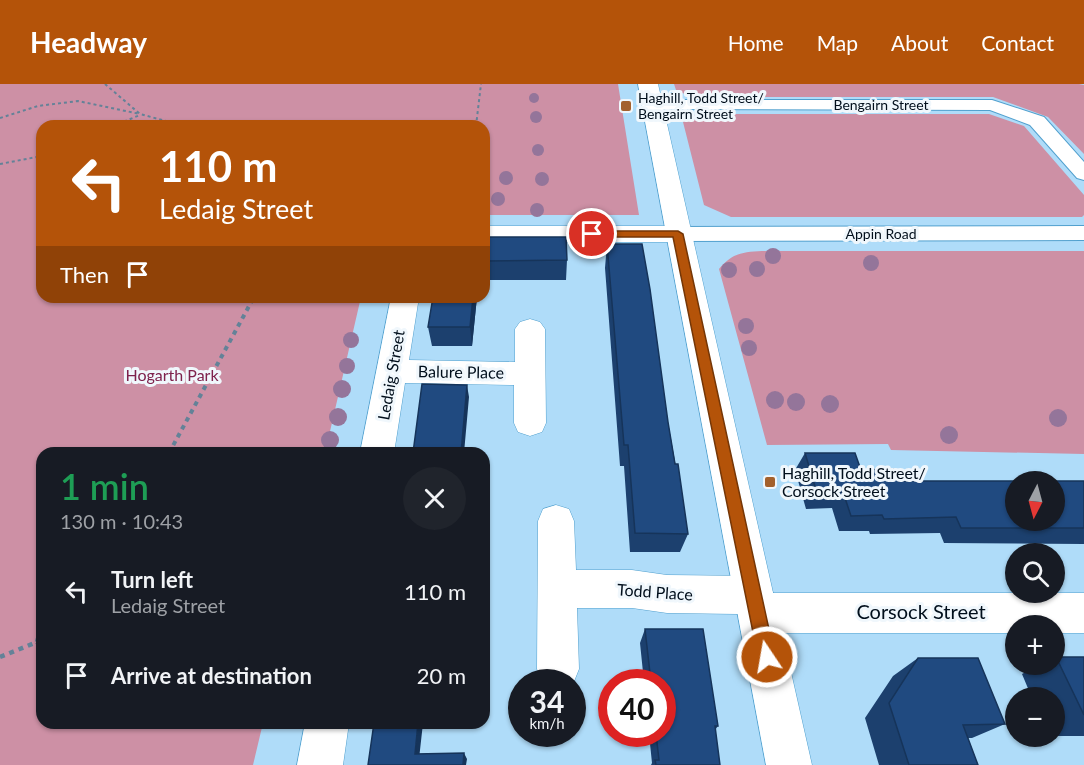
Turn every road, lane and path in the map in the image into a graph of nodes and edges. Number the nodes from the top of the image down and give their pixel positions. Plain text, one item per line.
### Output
1 (105, 84) edge
2 (481, 84) edge
3 (650, 95) edge
4 (140, 114) junction
5 (0, 118) edge
6 (126, 120) edge
7 (162, 120) edge
8 (477, 120) edge
9 (36, 157) edge
10 (0, 164) edge
11 (1084, 174) edge
12 (1084, 233) edge
13 (490, 234) edge
14 (678, 234) junction
15 (251, 303) edge
16 (404, 303) edge
17 (530, 329) dead end
18 (391, 371) junction
19 (530, 373) junction
20 (530, 423) dead end
21 (172, 447) edge
22 (377, 447) edge
23 (556, 521) dead end
24 (556, 589) junction
25 (756, 604) junction
26 (1084, 613) edge
27 (36, 642) edge
28 (0, 657) edge
29 (558, 669) dead end
30 (326, 729) edge
31 (320, 765) edge
32 (789, 765) edge

1 - 4 path
2 - 8 path
3 - 11 street, Bengairn Street
3 - 14 street
4 - 5 path
4 - 6 path
4 - 7 path
9 - 10 path
12 - 14 street, Appin Road
13 - 14 street
14 - 25 street
15 - 21 path
16 - 18 street, Ledaig Street
17 - 19 street
18 - 19 street, Balure Place
18 - 22 street, Ledaig Street
19 - 20 street
23 - 24 street
24 - 25 street, Todd Place
24 - 29 street
25 - 26 street, Corsock Street
25 - 32 street
27 - 28 path
30 - 31 street

